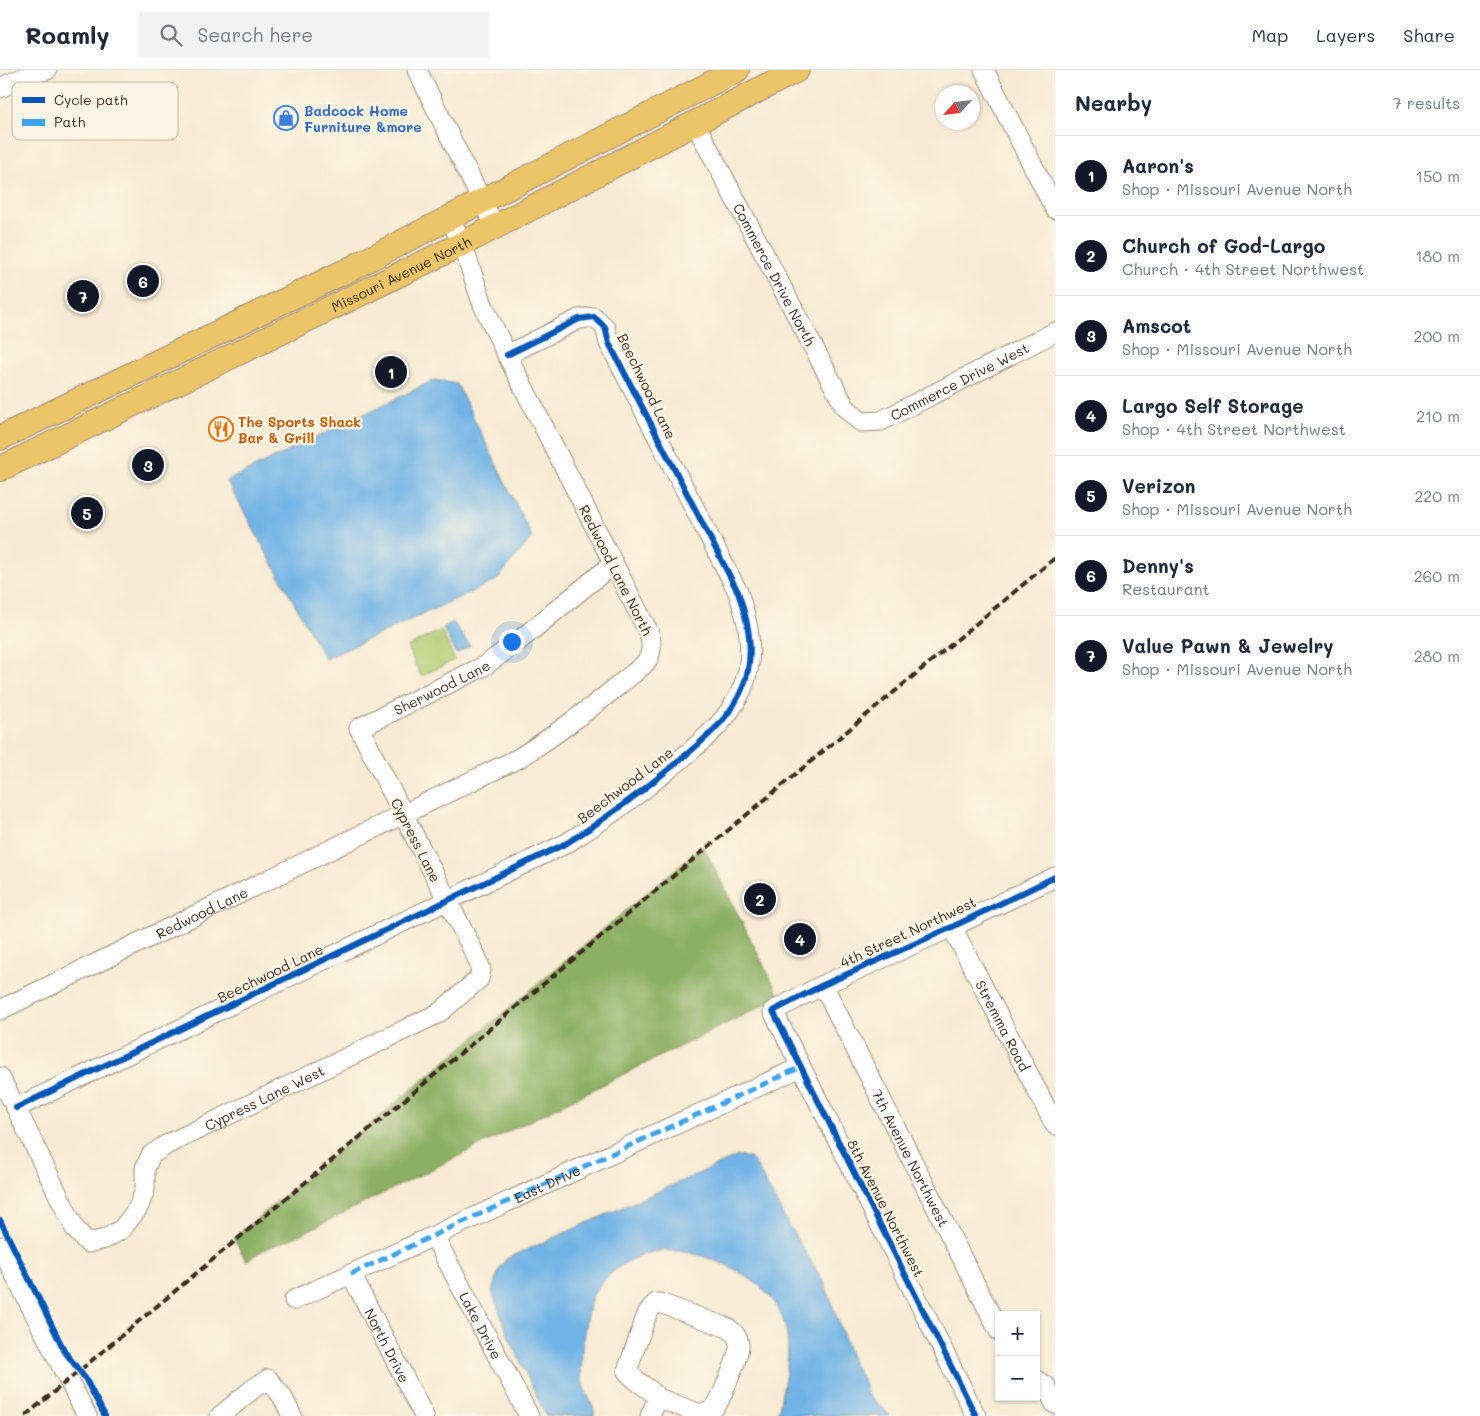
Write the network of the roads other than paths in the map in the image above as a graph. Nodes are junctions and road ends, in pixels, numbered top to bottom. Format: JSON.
{"nodes":[{"id":1,"x":417,"y":70,"type":"edge"},
{"id":2,"x":797,"y":70,"type":"edge"},
{"id":3,"x":984,"y":70,"type":"edge"},
{"id":4,"x":37,"y":71,"type":"edge"},
{"id":5,"x":729,"y":74,"type":"edge"},
{"id":6,"x":12,"y":82,"type":"edge"},
{"id":7,"x":13,"y":82,"type":"edge"},
{"id":8,"x":0,"y":88,"type":"edge"},
{"id":9,"x":675,"y":102,"type":"junction"},
{"id":10,"x":695,"y":123,"type":"junction"},
{"id":11,"x":622,"y":160,"type":"junction"},
{"id":12,"x":482,"y":202,"type":"junction"},
{"id":13,"x":1055,"y":209,"type":"edge"},
{"id":14,"x":450,"y":218,"type":"junction"},
{"id":15,"x":495,"y":227,"type":"junction"},
{"id":16,"x":462,"y":244,"type":"junction"},
{"id":17,"x":1055,"y":332,"type":"edge"},
{"id":18,"x":507,"y":355,"type":"junction"},
{"id":19,"x":102,"y":388,"type":"junction"},
{"id":20,"x":57,"y":410,"type":"junction"},
{"id":21,"x":861,"y":422,"type":"joint"},
{"id":22,"x":88,"y":426,"type":"junction"},
{"id":23,"x":0,"y":438,"type":"edge"},
{"id":24,"x":0,"y":454,"type":"edge"},
{"id":25,"x":0,"y":469,"type":"edge"},
{"id":26,"x":613,"y":564,"type":"junction"},
{"id":27,"x":358,"y":728,"type":"joint"},
{"id":28,"x":403,"y":814,"type":"junction"},
{"id":29,"x":1055,"y":877,"type":"edge"},
{"id":30,"x":447,"y":901,"type":"junction"},
{"id":31,"x":952,"y":927,"type":"junction"},
{"id":32,"x":479,"y":979,"type":"joint"},
{"id":33,"x":823,"y":984,"type":"junction"},
{"id":34,"x":0,"y":1010,"type":"edge"},
{"id":35,"x":773,"y":1011,"type":"joint"},
{"id":36,"x":801,"y":1067,"type":"junction"},
{"id":37,"x":0,"y":1077,"type":"edge"},
{"id":38,"x":16,"y":1108,"type":"junction"},
{"id":39,"x":1055,"y":1125,"type":"edge"},
{"id":40,"x":434,"y":1236,"type":"junction"},
{"id":41,"x":0,"y":1246,"type":"edge"},
{"id":42,"x":351,"y":1274,"type":"junction"},
{"id":43,"x":294,"y":1300,"type":"dead end"},
{"id":44,"x":995,"y":1323,"type":"edge"},
{"id":45,"x":1040,"y":1382,"type":"edge"},
{"id":46,"x":658,"y":1398,"type":"junction"},
{"id":47,"x":1055,"y":1404,"type":"edge"},
{"id":48,"x":87,"y":1416,"type":"edge"},
{"id":49,"x":220,"y":1416,"type":"edge"},
{"id":50,"x":292,"y":1416,"type":"edge"},
{"id":51,"x":424,"y":1416,"type":"edge"},
{"id":52,"x":529,"y":1416,"type":"edge"},
{"id":53,"x":650,"y":1416,"type":"edge"},
{"id":54,"x":976,"y":1416,"type":"edge"}],
"edges":[{"from":1,"to":12,"type":"street"},
{"from":2,"to":10,"type":"main road","name":"Missouri Avenue North"},
{"from":3,"to":13,"type":"street"},
{"from":4,"to":7,"type":"street"},
{"from":5,"to":9,"type":"main road","name":"Missouri Avenue North"},
{"from":5,"to":10,"type":"main road"},
{"from":6,"to":8,"type":"street"},
{"from":9,"to":11,"type":"main road"},
{"from":9,"to":12,"type":"main road","name":"Missouri Avenue North"},
{"from":10,"to":11,"type":"main road","name":"Missouri Avenue North"},
{"from":10,"to":21,"type":"street","name":"Commerce Drive North"},
{"from":11,"to":15,"type":"main road","name":"Missouri Avenue North"},
{"from":12,"to":14,"type":"main road","name":"Missouri Avenue North"},
{"from":12,"to":15,"type":"street"},
{"from":14,"to":16,"type":"street","name":"Redwood Lane North"},
{"from":14,"to":19,"type":"main road","name":"Missouri Avenue North"},
{"from":15,"to":16,"type":"main road","name":"Missouri Avenue North"},
{"from":16,"to":18,"type":"street","name":"Redwood Lane North"},
{"from":16,"to":22,"type":"main road","name":"Missouri Avenue North"},
{"from":17,"to":21,"type":"street","name":"Commerce Drive West"},
{"from":18,"to":26,"type":"street","name":"Redwood Lane North"},
{"from":18,"to":30,"type":"street","name":"Beechwood Lane"},
{"from":19,"to":20,"type":"main road","name":"Missouri Avenue North"},
{"from":19,"to":22,"type":"main road"},
{"from":20,"to":23,"type":"main road","name":"Missouri Avenue North"},
{"from":20,"to":24,"type":"main road"},
{"from":22,"to":25,"type":"main road","name":"Missouri Avenue North"},
{"from":26,"to":27,"type":"street","name":"Sherwood Lane"},
{"from":26,"to":28,"type":"street","name":"Redwood Lane North"},
{"from":27,"to":28,"type":"street","name":"Cypress Lane"},
{"from":28,"to":30,"type":"street","name":"Cypress Lane"},
{"from":28,"to":34,"type":"street","name":"Redwood Lane"},
{"from":29,"to":31,"type":"street","name":"4th Street Northwest"},
{"from":30,"to":32,"type":"street","name":"Cypress Lane"},
{"from":30,"to":38,"type":"street","name":"Beechwood Lane"},
{"from":31,"to":33,"type":"street","name":"4th Street Northwest"},
{"from":31,"to":39,"type":"street","name":"Stremma Road"},
{"from":32,"to":38,"type":"street","name":"Cypress Lane West"},
{"from":33,"to":35,"type":"street","name":"4th Street Northwest"},
{"from":33,"to":44,"type":"street","name":"7th Avenue Northwest"},
{"from":35,"to":36,"type":"street","name":"8th Avenue Northwest"},
{"from":36,"to":40,"type":"street","name":"East Drive"},
{"from":36,"to":54,"type":"street","name":"8th Avenue Northwest"},
{"from":37,"to":38,"type":"street"},
{"from":40,"to":42,"type":"street","name":"East Drive"},
{"from":40,"to":52,"type":"street","name":"Lake Drive"},
{"from":41,"to":48,"type":"street"},
{"from":42,"to":43,"type":"street","name":"East Drive"},
{"from":42,"to":51,"type":"street","name":"North Drive"},
{"from":45,"to":47,"type":"street"},
{"from":46,"to":46,"type":"street"},
{"from":46,"to":53,"type":"street"},
{"from":49,"to":50,"type":"street"}]}
